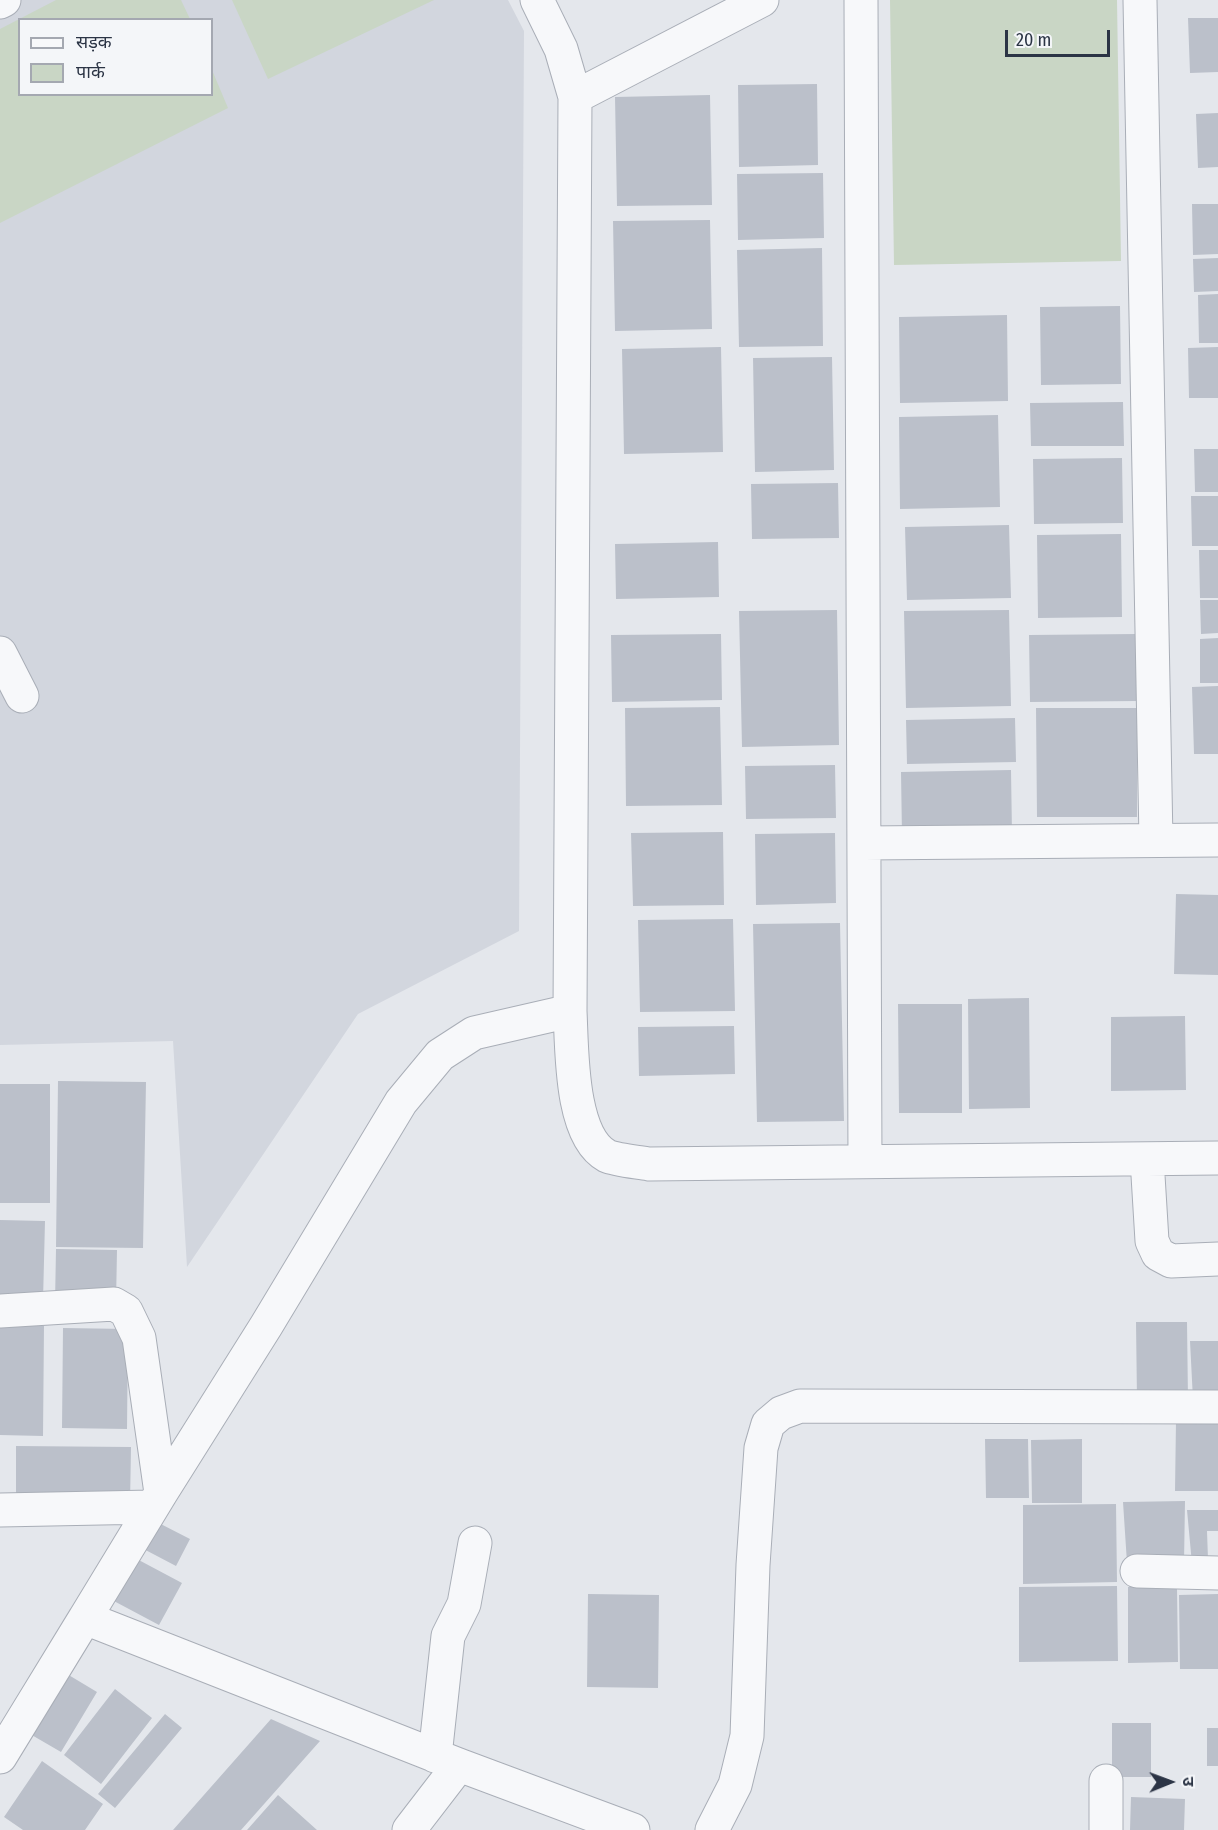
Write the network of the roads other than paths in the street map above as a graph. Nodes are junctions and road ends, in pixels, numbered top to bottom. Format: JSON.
{"nodes":[{"id":1,"x":537,"y":0,"type":"edge"},
{"id":2,"x":762,"y":0,"type":"edge"},
{"id":3,"x":861,"y":0,"type":"edge"},
{"id":4,"x":1140,"y":0,"type":"edge"},
{"id":5,"x":575,"y":97,"type":"junction"},
{"id":6,"x":0,"y":653,"type":"edge"},
{"id":7,"x":22,"y":696,"type":"dead end"},
{"id":8,"x":1156,"y":840,"type":"junction"},
{"id":9,"x":1218,"y":840,"type":"edge"},
{"id":10,"x":864,"y":843,"type":"junction"},
{"id":11,"x":570,"y":1011,"type":"junction"},
{"id":12,"x":1218,"y":1158,"type":"edge"},
{"id":13,"x":1147,"y":1159,"type":"junction"},
{"id":14,"x":865,"y":1161,"type":"junction"},
{"id":15,"x":1218,"y":1259,"type":"edge"},
{"id":16,"x":0,"y":1311,"type":"edge"},
{"id":17,"x":1218,"y":1407,"type":"edge"},
{"id":18,"x":157,"y":1500,"type":"junction"},
{"id":19,"x":0,"y":1510,"type":"edge"},
{"id":20,"x":475,"y":1543,"type":"dead end"},
{"id":21,"x":1137,"y":1571,"type":"dead end"},
{"id":22,"x":1218,"y":1573,"type":"edge"},
{"id":23,"x":86,"y":1618,"type":"junction"},
{"id":24,"x":0,"y":1757,"type":"edge"},
{"id":25,"x":447,"y":1760,"type":"junction"},
{"id":26,"x":1106,"y":1781,"type":"dead end"},
{"id":27,"x":409,"y":1830,"type":"edge"},
{"id":28,"x":633,"y":1830,"type":"edge"},
{"id":29,"x":712,"y":1830,"type":"edge"},
{"id":30,"x":1106,"y":1830,"type":"edge"}],
"edges":[{"from":1,"to":5,"type":"street"},
{"from":2,"to":5,"type":"street"},
{"from":3,"to":10,"type":"street"},
{"from":4,"to":8,"type":"street"},
{"from":5,"to":11,"type":"street"},
{"from":6,"to":7,"type":"street"},
{"from":8,"to":9,"type":"street"},
{"from":8,"to":10,"type":"street"},
{"from":10,"to":14,"type":"street"},
{"from":11,"to":14,"type":"street"},
{"from":11,"to":18,"type":"street"},
{"from":12,"to":13,"type":"street"},
{"from":13,"to":14,"type":"street"},
{"from":13,"to":15,"type":"street"},
{"from":16,"to":18,"type":"street"},
{"from":17,"to":29,"type":"street"},
{"from":18,"to":19,"type":"street"},
{"from":18,"to":23,"type":"street"},
{"from":20,"to":25,"type":"street"},
{"from":21,"to":22,"type":"street"},
{"from":23,"to":24,"type":"street"},
{"from":23,"to":25,"type":"street"},
{"from":25,"to":27,"type":"street"},
{"from":25,"to":28,"type":"street"},
{"from":26,"to":30,"type":"street"}]}
